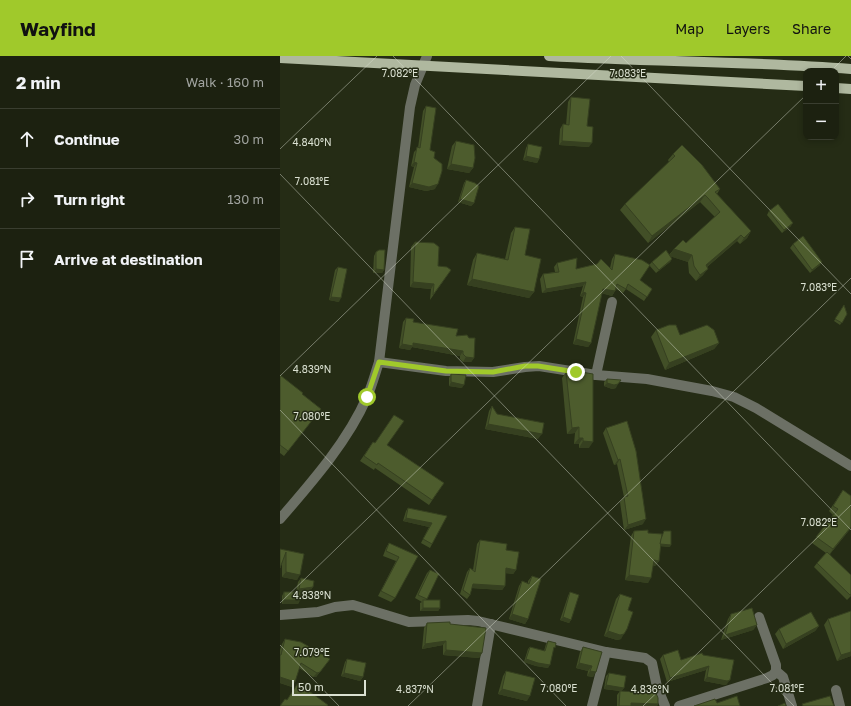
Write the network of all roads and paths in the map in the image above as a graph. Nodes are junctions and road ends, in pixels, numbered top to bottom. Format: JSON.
{"nodes":[{"id":1,"x":549,"y":56,"type":"edge"},
{"id":2,"x":280,"y":58,"type":"edge"},
{"id":3,"x":424,"y":61,"type":"edge"},
{"id":4,"x":851,"y":69,"type":"edge"},
{"id":5,"x":803,"y":86,"type":"edge"},
{"id":6,"x":839,"y":88,"type":"edge"},
{"id":7,"x":851,"y":89,"type":"edge"},
{"id":8,"x":612,"y":302,"type":"dead end"},
{"id":9,"x":379,"y":362,"type":"junction"},
{"id":10,"x":596,"y":375,"type":"junction"},
{"id":11,"x":851,"y":466,"type":"edge"},
{"id":12,"x":280,"y":519,"type":"edge"},
{"id":13,"x":280,"y":615,"type":"edge"},
{"id":14,"x":759,"y":617,"type":"dead end"},
{"id":15,"x":492,"y":624,"type":"junction"},
{"id":16,"x":606,"y":652,"type":"junction"},
{"id":17,"x":776,"y":671,"type":"junction"},
{"id":18,"x":836,"y":690,"type":"dead end"},
{"id":19,"x":476,"y":706,"type":"edge"},
{"id":20,"x":592,"y":706,"type":"edge"},
{"id":21,"x":665,"y":706,"type":"edge"},
{"id":22,"x":679,"y":706,"type":"edge"},
{"id":23,"x":792,"y":706,"type":"edge"},
{"id":24,"x":840,"y":706,"type":"edge"}],
"edges":[{"from":1,"to":4,"type":"main road"},
{"from":2,"to":3,"type":"main road"},
{"from":3,"to":5,"type":"main road"},
{"from":3,"to":9,"type":"street"},
{"from":6,"to":7,"type":"main road"},
{"from":8,"to":10,"type":"street"},
{"from":9,"to":10,"type":"street"},
{"from":9,"to":12,"type":"street"},
{"from":10,"to":11,"type":"street"},
{"from":13,"to":15,"type":"street"},
{"from":14,"to":17,"type":"street"},
{"from":15,"to":16,"type":"street"},
{"from":15,"to":19,"type":"street"},
{"from":16,"to":20,"type":"street"},
{"from":16,"to":21,"type":"street"},
{"from":17,"to":22,"type":"street"},
{"from":17,"to":23,"type":"street"},
{"from":18,"to":24,"type":"street"}]}
